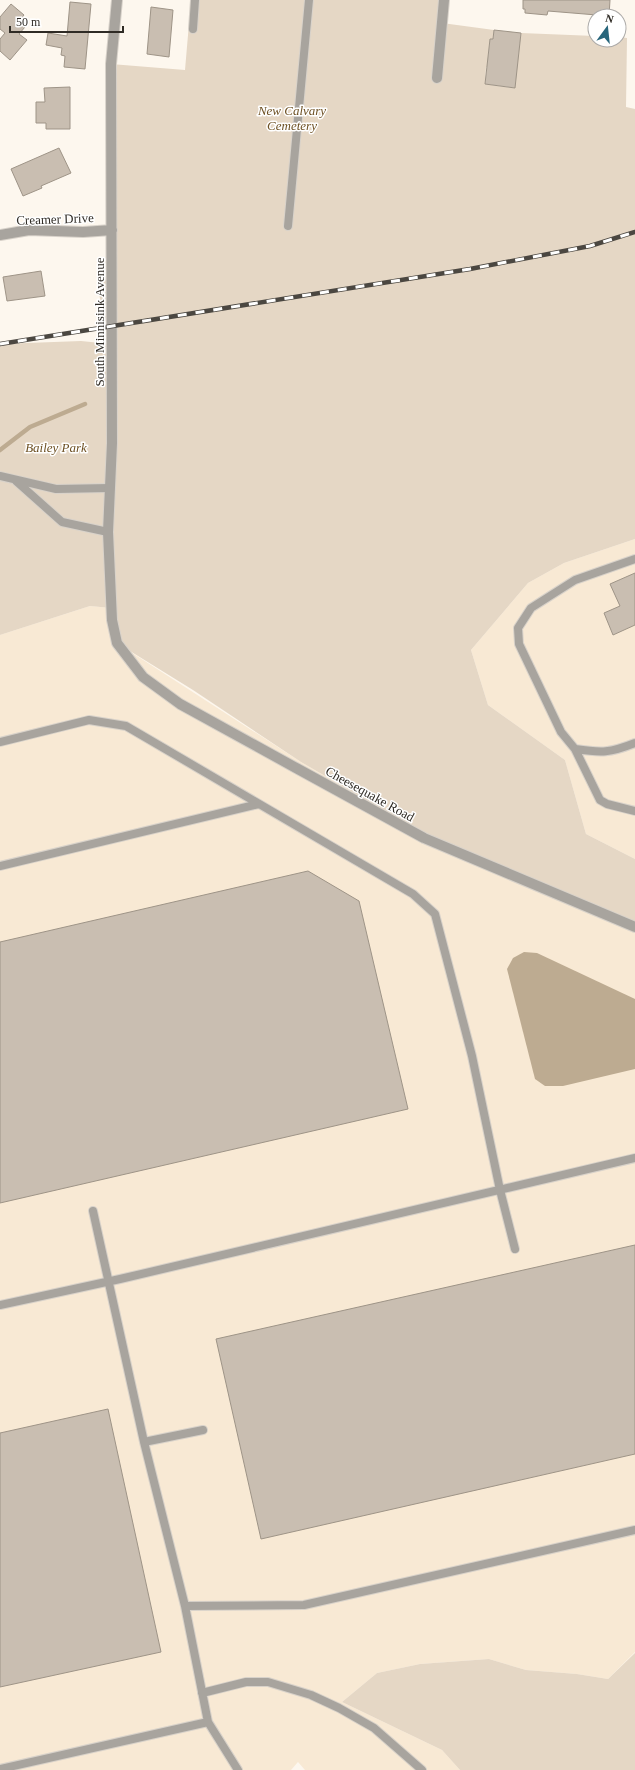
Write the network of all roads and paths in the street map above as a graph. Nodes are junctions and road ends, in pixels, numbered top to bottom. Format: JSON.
{"nodes":[{"id":1,"x":117,"y":0,"type":"edge"},
{"id":2,"x":195,"y":0,"type":"edge"},
{"id":3,"x":308,"y":0,"type":"edge"},
{"id":4,"x":444,"y":0,"type":"edge"},
{"id":5,"x":193,"y":29,"type":"dead end"},
{"id":6,"x":437,"y":78,"type":"dead end"},
{"id":7,"x":288,"y":226,"type":"dead end"},
{"id":8,"x":112,"y":230,"type":"junction"},
{"id":9,"x":0,"y":235,"type":"edge"},
{"id":10,"x":0,"y":476,"type":"edge"},
{"id":11,"x":14,"y":480,"type":"junction"},
{"id":12,"x":110,"y":488,"type":"junction"},
{"id":13,"x":108,"y":532,"type":"junction"},
{"id":14,"x":635,"y":558,"type":"edge"},
{"id":15,"x":117,"y":642,"type":"joint"},
{"id":16,"x":0,"y":742,"type":"edge"},
{"id":17,"x":635,"y":743,"type":"edge"},
{"id":18,"x":575,"y":749,"type":"junction"},
{"id":19,"x":259,"y":804,"type":"junction"},
{"id":20,"x":635,"y":811,"type":"edge"},
{"id":21,"x":0,"y":866,"type":"edge"},
{"id":22,"x":635,"y":927,"type":"edge"},
{"id":23,"x":635,"y":1158,"type":"edge"},
{"id":24,"x":500,"y":1190,"type":"junction"},
{"id":25,"x":93,"y":1211,"type":"dead end"},
{"id":26,"x":515,"y":1249,"type":"dead end"},
{"id":27,"x":108,"y":1282,"type":"junction"},
{"id":28,"x":0,"y":1305,"type":"edge"},
{"id":29,"x":204,"y":1430,"type":"dead end"},
{"id":30,"x":144,"y":1442,"type":"junction"},
{"id":31,"x":635,"y":1530,"type":"edge"},
{"id":32,"x":185,"y":1606,"type":"junction"},
{"id":33,"x":202,"y":1693,"type":"junction"},
{"id":34,"x":208,"y":1722,"type":"junction"},
{"id":35,"x":0,"y":1769,"type":"edge"},
{"id":36,"x":238,"y":1770,"type":"edge"},
{"id":37,"x":422,"y":1770,"type":"edge"}],
"edges":[{"from":1,"to":8,"type":"street","name":"South Minnisink Avenue"},
{"from":2,"to":5,"type":"lane"},
{"from":3,"to":7,"type":"lane"},
{"from":4,"to":6,"type":"street"},
{"from":8,"to":9,"type":"street","name":"Creamer Drive"},
{"from":8,"to":12,"type":"street","name":"South Minnisink Avenue"},
{"from":10,"to":11,"type":"lane"},
{"from":11,"to":12,"type":"lane"},
{"from":11,"to":13,"type":"lane"},
{"from":12,"to":13,"type":"street","name":"South Minnisink Avenue"},
{"from":13,"to":15,"type":"street","name":"South Minnisink Avenue"},
{"from":14,"to":18,"type":"lane"},
{"from":15,"to":22,"type":"street","name":"Cheesequake Road"},
{"from":16,"to":19,"type":"lane"},
{"from":17,"to":18,"type":"lane"},
{"from":18,"to":20,"type":"lane"},
{"from":19,"to":21,"type":"lane"},
{"from":19,"to":24,"type":"lane"},
{"from":23,"to":24,"type":"lane"},
{"from":24,"to":26,"type":"lane"},
{"from":24,"to":27,"type":"lane"},
{"from":25,"to":27,"type":"lane"},
{"from":27,"to":28,"type":"lane"},
{"from":27,"to":30,"type":"lane"},
{"from":29,"to":30,"type":"lane"},
{"from":30,"to":32,"type":"lane"},
{"from":31,"to":32,"type":"lane"},
{"from":32,"to":33,"type":"lane"},
{"from":33,"to":34,"type":"lane"},
{"from":33,"to":37,"type":"lane"},
{"from":34,"to":35,"type":"lane"},
{"from":34,"to":36,"type":"lane"}]}
